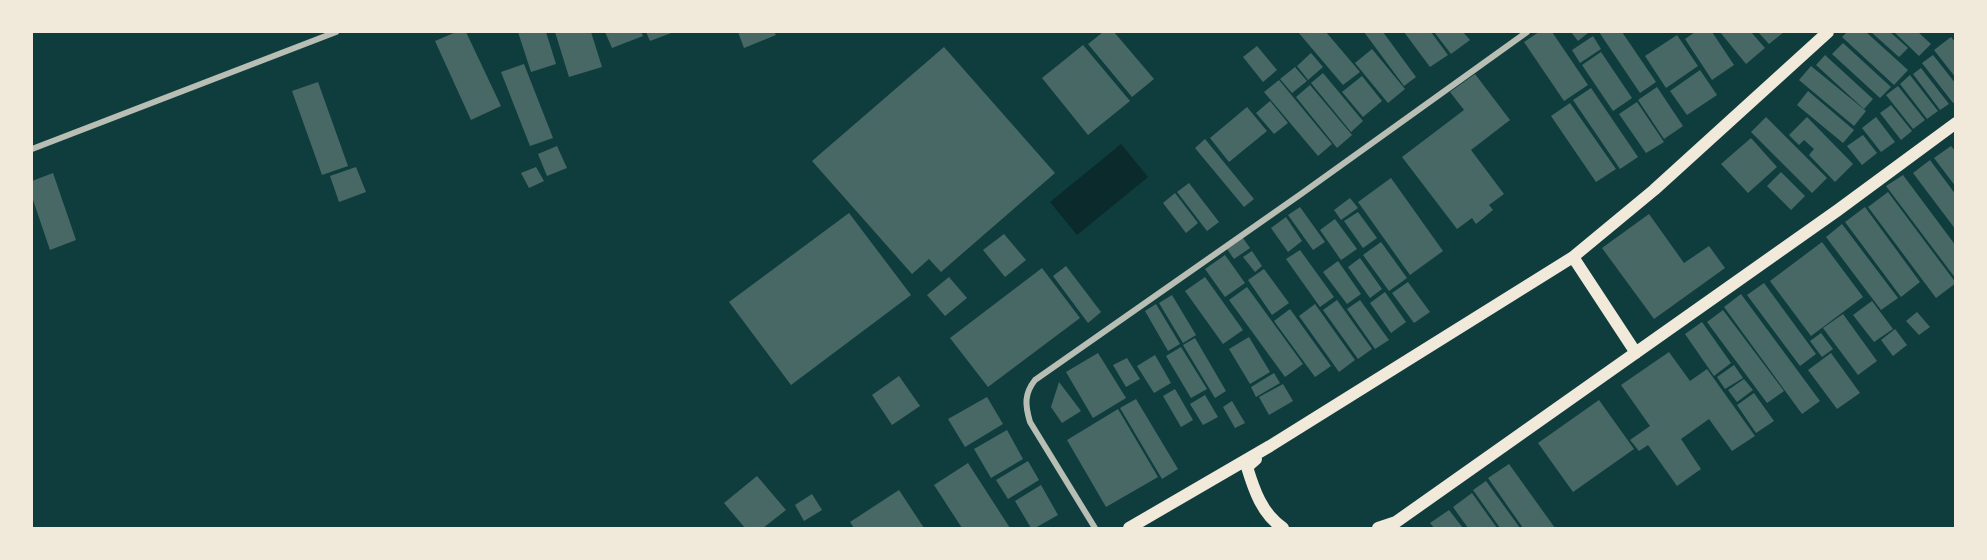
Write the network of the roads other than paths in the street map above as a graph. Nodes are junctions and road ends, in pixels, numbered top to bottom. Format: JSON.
{"nodes":[{"id":1,"x":336,"y":32,"type":"edge"},
{"id":2,"x":1527,"y":32,"type":"edge"},
{"id":3,"x":1828,"y":32,"type":"edge"},
{"id":4,"x":1956,"y":123,"type":"edge"},
{"id":5,"x":32,"y":149,"type":"edge"},
{"id":6,"x":1573,"y":256,"type":"junction"},
{"id":7,"x":1636,"y":353,"type":"junction"},
{"id":8,"x":1270,"y":446,"type":"junction"},
{"id":9,"x":1095,"y":528,"type":"edge"},
{"id":10,"x":1129,"y":528,"type":"edge"},
{"id":11,"x":1283,"y":528,"type":"edge"},
{"id":12,"x":1378,"y":528,"type":"edge"}],
"edges":[{"from":1,"to":5,"type":"street"},
{"from":2,"to":9,"type":"street"},
{"from":3,"to":6,"type":"main road"},
{"from":4,"to":7,"type":"main road"},
{"from":6,"to":7,"type":"main road"},
{"from":6,"to":8,"type":"main road"},
{"from":7,"to":12,"type":"main road"},
{"from":8,"to":10,"type":"main road"},
{"from":8,"to":11,"type":"main road"}]}
